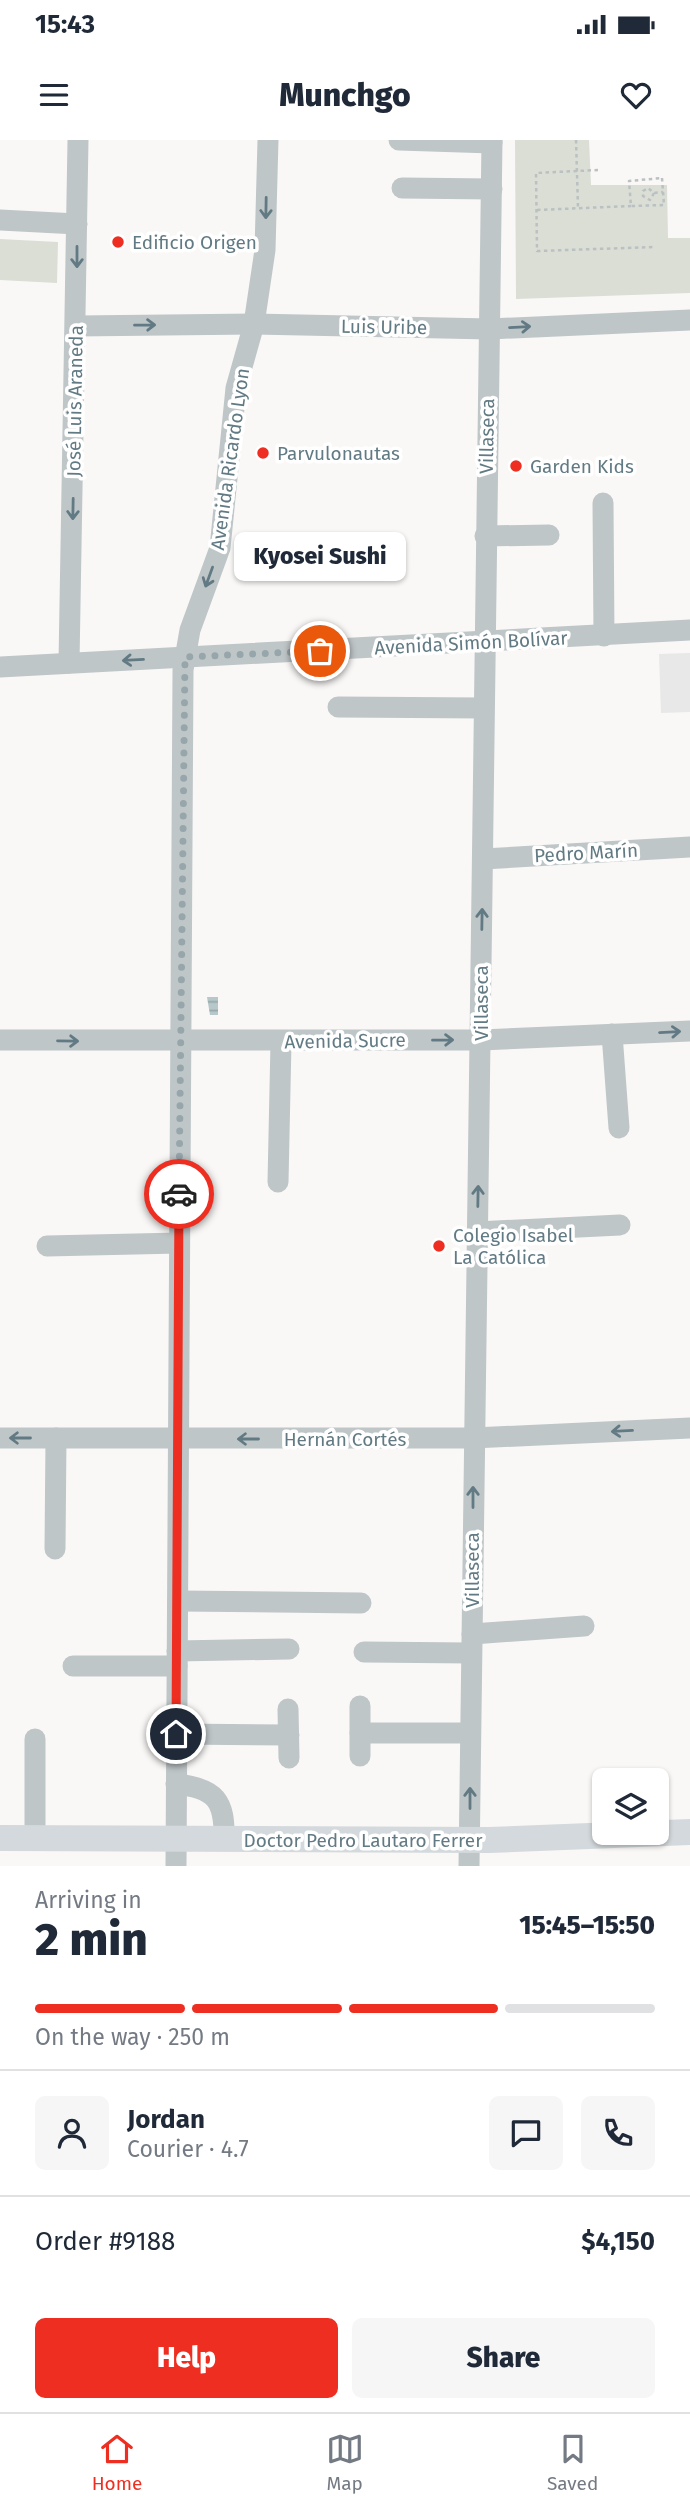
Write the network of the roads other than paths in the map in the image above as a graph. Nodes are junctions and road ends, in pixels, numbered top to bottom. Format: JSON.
{"nodes":[{"id":1,"x":78,"y":140,"type":"edge"},
{"id":2,"x":268,"y":140,"type":"edge"},
{"id":3,"x":399,"y":140,"type":"edge"},
{"id":4,"x":492,"y":141,"type":"edge"},
{"id":5,"x":402,"y":188,"type":"dead end"},
{"id":6,"x":492,"y":189,"type":"junction"},
{"id":7,"x":0,"y":220,"type":"edge"},
{"id":8,"x":77,"y":223,"type":"junction"},
{"id":9,"x":690,"y":320,"type":"edge"},
{"id":10,"x":254,"y":324,"type":"junction"},
{"id":11,"x":77,"y":326,"type":"junction"},
{"id":12,"x":490,"y":329,"type":"junction"},
{"id":13,"x":603,"y":503,"type":"dead end"},
{"id":14,"x":549,"y":535,"type":"dead end"},
{"id":15,"x":485,"y":536,"type":"junction"},
{"id":16,"x":688,"y":633,"type":"edge"},
{"id":17,"x":604,"y":636,"type":"junction"},
{"id":18,"x":484,"y":643,"type":"junction"},
{"id":19,"x":185,"y":657,"type":"junction"},
{"id":20,"x":69,"y":663,"type":"junction"},
{"id":21,"x":1,"y":669,"type":"edge"},
{"id":22,"x":338,"y":707,"type":"dead end"},
{"id":23,"x":483,"y":708,"type":"junction"},
{"id":24,"x":690,"y":848,"type":"edge"},
{"id":25,"x":483,"y":859,"type":"junction"},
{"id":26,"x":690,"y":1031,"type":"edge"},
{"id":27,"x":612,"y":1034,"type":"junction"},
{"id":28,"x":0,"y":1040,"type":"edge"},
{"id":29,"x":481,"y":1040,"type":"junction"},
{"id":30,"x":181,"y":1042,"type":"junction"},
{"id":31,"x":281,"y":1042,"type":"junction"},
{"id":32,"x":619,"y":1128,"type":"dead end"},
{"id":33,"x":278,"y":1182,"type":"dead end"},
{"id":34,"x":620,"y":1225,"type":"dead end"},
{"id":35,"x":477,"y":1232,"type":"junction"},
{"id":36,"x":179,"y":1243,"type":"junction"},
{"id":37,"x":47,"y":1246,"type":"dead end"},
{"id":38,"x":690,"y":1428,"type":"edge"},
{"id":39,"x":0,"y":1438,"type":"edge"},
{"id":40,"x":56,"y":1438,"type":"junction"},
{"id":41,"x":473,"y":1438,"type":"junction"},
{"id":42,"x":177,"y":1440,"type":"junction"},
{"id":43,"x":55,"y":1549,"type":"dead end"},
{"id":44,"x":178,"y":1601,"type":"junction"},
{"id":45,"x":361,"y":1603,"type":"dead end"},
{"id":46,"x":584,"y":1626,"type":"dead end"},
{"id":47,"x":471,"y":1643,"type":"junction"},
{"id":48,"x":289,"y":1650,"type":"dead end"},
{"id":49,"x":364,"y":1652,"type":"dead end"},
{"id":50,"x":177,"y":1658,"type":"junction"},
{"id":51,"x":73,"y":1667,"type":"dead end"},
{"id":52,"x":360,"y":1706,"type":"dead end"},
{"id":53,"x":288,"y":1709,"type":"dead end"},
{"id":54,"x":470,"y":1732,"type":"junction"},
{"id":55,"x":360,"y":1733,"type":"junction"},
{"id":56,"x":176,"y":1734,"type":"junction"},
{"id":57,"x":289,"y":1735,"type":"junction"},
{"id":58,"x":35,"y":1739,"type":"dead end"},
{"id":59,"x":360,"y":1755,"type":"dead end"},
{"id":60,"x":289,"y":1758,"type":"dead end"},
{"id":61,"x":176,"y":1784,"type":"junction"},
{"id":62,"x":690,"y":1832,"type":"edge"},
{"id":63,"x":0,"y":1838,"type":"edge"},
{"id":64,"x":35,"y":1838,"type":"junction"},
{"id":65,"x":176,"y":1839,"type":"junction"},
{"id":66,"x":224,"y":1839,"type":"junction"},
{"id":67,"x":469,"y":1853,"type":"edge"},
{"id":68,"x":176,"y":1866,"type":"edge"}],
"edges":[{"from":1,"to":8,"type":"street","name":"José Luis Araneda"},
{"from":2,"to":10,"type":"street","name":"Avenida Ricardo Lyon","one_way":true},
{"from":3,"to":4,"type":"street"},
{"from":4,"to":6,"type":"street","name":"Villaseca"},
{"from":5,"to":6,"type":"street"},
{"from":6,"to":12,"type":"street","name":"Villaseca"},
{"from":7,"to":8,"type":"street"},
{"from":8,"to":11,"type":"street","name":"José Luis Araneda","one_way":true},
{"from":12,"to":9,"type":"street","name":"Luis Uribe","one_way":true},
{"from":11,"to":10,"type":"street","name":"Luis Uribe","one_way":true},
{"from":10,"to":12,"type":"street","name":"Luis Uribe"},
{"from":10,"to":19,"type":"street","name":"Avenida Ricardo Lyon","one_way":true},
{"from":11,"to":20,"type":"street","name":"José Luis Araneda","one_way":true},
{"from":12,"to":15,"type":"street","name":"Villaseca"},
{"from":13,"to":17,"type":"street"},
{"from":14,"to":15,"type":"street"},
{"from":15,"to":18,"type":"street","name":"Villaseca"},
{"from":16,"to":17,"type":"street","name":"Avenida Simón Bolívar"},
{"from":17,"to":18,"type":"street","name":"Avenida Simón Bolívar"},
{"from":18,"to":19,"type":"street","name":"Avenida Simón Bolívar"},
{"from":18,"to":23,"type":"street","name":"Villaseca"},
{"from":19,"to":20,"type":"street","name":"Avenida Simón Bolívar","one_way":true},
{"from":19,"to":30,"type":"street","name":"Avenida Ricardo Lyon"},
{"from":20,"to":21,"type":"street","name":"Avenida Simón Bolívar"},
{"from":22,"to":23,"type":"street"},
{"from":23,"to":25,"type":"street","name":"Villaseca"},
{"from":24,"to":25,"type":"street","name":"Pedro Marín"},
{"from":29,"to":25,"type":"street","name":"Villaseca","one_way":true},
{"from":27,"to":26,"type":"street","name":"Avenida Sucre","one_way":true},
{"from":27,"to":29,"type":"street","name":"Avenida Sucre"},
{"from":27,"to":32,"type":"street"},
{"from":28,"to":30,"type":"street","name":"Avenida Sucre","one_way":true},
{"from":31,"to":29,"type":"street","name":"Avenida Sucre","one_way":true},
{"from":35,"to":29,"type":"street","name":"Villaseca","one_way":true},
{"from":30,"to":31,"type":"street","name":"Avenida Sucre"},
{"from":30,"to":36,"type":"street","name":"Avenida Ricardo Lyon"},
{"from":31,"to":33,"type":"street"},
{"from":34,"to":35,"type":"street"},
{"from":35,"to":41,"type":"street","name":"Villaseca"},
{"from":36,"to":37,"type":"street"},
{"from":36,"to":42,"type":"street","name":"Avenida Ricardo Lyon"},
{"from":38,"to":41,"type":"street","name":"Hernán Cortés","one_way":true},
{"from":40,"to":39,"type":"street","name":"Hernán Cortés","one_way":true},
{"from":40,"to":42,"type":"street","name":"Hernán Cortés"},
{"from":40,"to":43,"type":"street"},
{"from":41,"to":42,"type":"street","name":"Hernán Cortés","one_way":true},
{"from":47,"to":41,"type":"street","name":"Villaseca","one_way":true},
{"from":42,"to":44,"type":"street","name":"Avenida Ricardo Lyon"},
{"from":44,"to":45,"type":"street"},
{"from":44,"to":50,"type":"street","name":"Avenida Ricardo Lyon"},
{"from":46,"to":47,"type":"street"},
{"from":47,"to":49,"type":"street"},
{"from":47,"to":54,"type":"street","name":"Villaseca"},
{"from":48,"to":50,"type":"street"},
{"from":50,"to":51,"type":"street"},
{"from":50,"to":56,"type":"street","name":"Avenida Ricardo Lyon"},
{"from":52,"to":55,"type":"street"},
{"from":53,"to":57,"type":"street"},
{"from":54,"to":55,"type":"street"},
{"from":67,"to":54,"type":"street","name":"Villaseca","one_way":true},
{"from":55,"to":59,"type":"street"},
{"from":56,"to":57,"type":"street"},
{"from":56,"to":61,"type":"street","name":"Avenida Ricardo Lyon"},
{"from":57,"to":60,"type":"street"},
{"from":58,"to":64,"type":"street"},
{"from":61,"to":65,"type":"street","name":"Avenida Ricardo Lyon"},
{"from":61,"to":66,"type":"street"},
{"from":62,"to":67,"type":"main road","name":"Doctor Pedro Lautaro Ferrer"},
{"from":63,"to":64,"type":"main road","name":"Doctor Pedro Lautaro Ferrer"},
{"from":64,"to":65,"type":"main road","name":"Doctor Pedro Lautaro Ferrer"},
{"from":65,"to":66,"type":"main road","name":"Doctor Pedro Lautaro Ferrer"},
{"from":65,"to":68,"type":"street","name":"Avenida Ricardo Lyon"},
{"from":66,"to":67,"type":"main road","name":"Doctor Pedro Lautaro Ferrer"}]}
